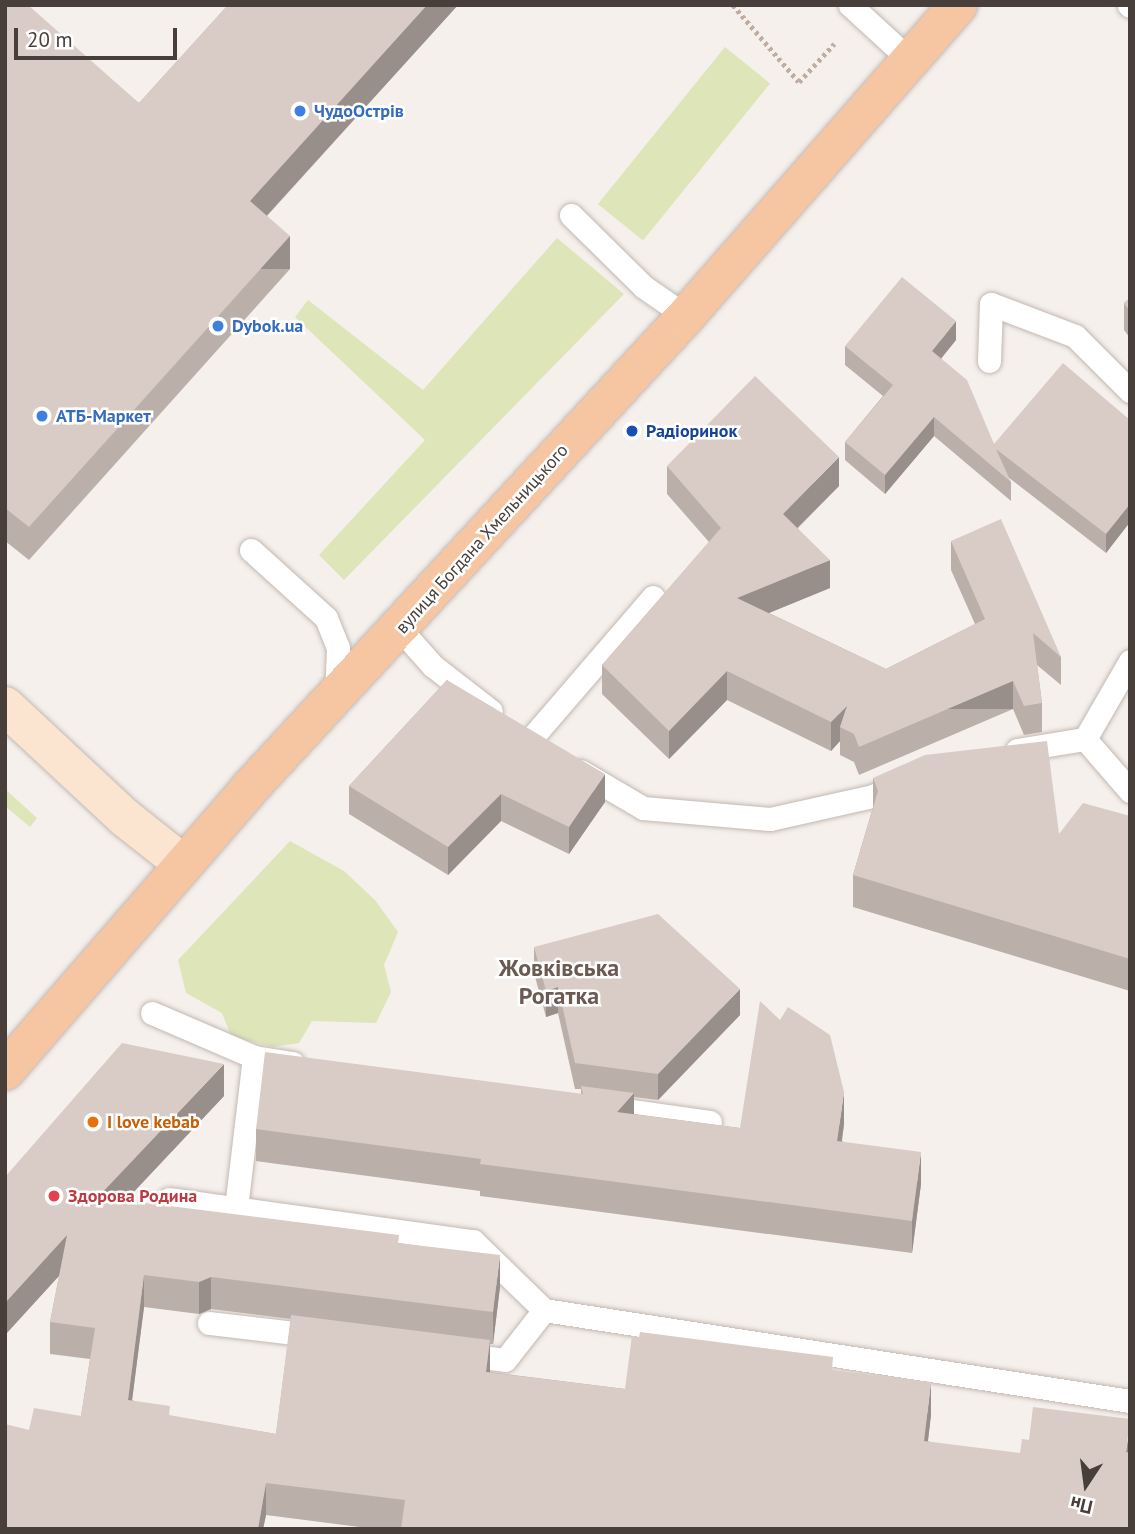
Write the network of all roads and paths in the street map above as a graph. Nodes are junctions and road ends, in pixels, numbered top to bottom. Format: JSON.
{"nodes":[{"id":1,"x":733,"y":5,"type":"edge"},
{"id":2,"x":850,"y":5,"type":"edge"},
{"id":3,"x":958,"y":5,"type":"edge"},
{"id":4,"x":910,"y":60,"type":"junction"},
{"id":5,"x":799,"y":82,"type":"dead end"},
{"id":6,"x":571,"y":215,"type":"dead end"},
{"id":7,"x":686,"y":316,"type":"junction"},
{"id":8,"x":989,"y":361,"type":"dead end"},
{"id":9,"x":1130,"y":391,"type":"edge"},
{"id":10,"x":251,"y":550,"type":"dead end"},
{"id":11,"x":653,"y":597,"type":"dead end"},
{"id":12,"x":400,"y":629,"type":"junction"},
{"id":13,"x":1130,"y":661,"type":"edge"},
{"id":14,"x":336,"y":696,"type":"junction"},
{"id":15,"x":5,"y":706,"type":"edge"},
{"id":16,"x":1085,"y":740,"type":"junction"},
{"id":17,"x":529,"y":741,"type":"junction"},
{"id":18,"x":996,"y":754,"type":"edge"},
{"id":19,"x":921,"y":773,"type":"edge"},
{"id":20,"x":1130,"y":791,"type":"edge"},
{"id":21,"x":182,"y":863,"type":"junction"},
{"id":22,"x":152,"y":1013,"type":"dead end"},
{"id":23,"x":254,"y":1058,"type":"junction"},
{"id":24,"x":309,"y":1065,"type":"edge"},
{"id":25,"x":5,"y":1071,"type":"edge"},
{"id":26,"x":586,"y":1104,"type":"edge"},
{"id":27,"x":710,"y":1122,"type":"edge"},
{"id":28,"x":170,"y":1199,"type":"dead end"},
{"id":29,"x":236,"y":1208,"type":"junction"},
{"id":30,"x":544,"y":1310,"type":"junction"},
{"id":31,"x":208,"y":1323,"type":"dead end"},
{"id":32,"x":343,"y":1339,"type":"edge"},
{"id":33,"x":438,"y":1351,"type":"edge"},
{"id":34,"x":1130,"y":1401,"type":"edge"}],
"edges":[{"from":1,"to":5,"type":"path"},
{"from":2,"to":4,"type":"lane"},
{"from":3,"to":4,"type":"main road","name":"вулиця Богдана Хмельницького"},
{"from":4,"to":7,"type":"main road","name":"вулиця Богдана Хмельницького"},
{"from":6,"to":7,"type":"lane"},
{"from":7,"to":12,"type":"main road","name":"вулиця Богдана Хмельницького"},
{"from":8,"to":9,"type":"lane"},
{"from":10,"to":14,"type":"lane"},
{"from":11,"to":17,"type":"lane"},
{"from":12,"to":14,"type":"main road","name":"вулиця Богдана Хмельницького"},
{"from":12,"to":17,"type":"lane"},
{"from":13,"to":16,"type":"lane"},
{"from":14,"to":21,"type":"main road","name":"вулиця Богдана Хмельницького"},
{"from":15,"to":21,"type":"main road"},
{"from":16,"to":18,"type":"lane"},
{"from":16,"to":20,"type":"lane"},
{"from":17,"to":19,"type":"lane"},
{"from":21,"to":25,"type":"main road","name":"вулиця Богдана Хмельницького"},
{"from":22,"to":23,"type":"lane"},
{"from":23,"to":24,"type":"lane"},
{"from":23,"to":29,"type":"lane"},
{"from":26,"to":27,"type":"lane"},
{"from":28,"to":29,"type":"lane"},
{"from":29,"to":30,"type":"lane"},
{"from":30,"to":33,"type":"lane"},
{"from":30,"to":34,"type":"lane"},
{"from":31,"to":32,"type":"lane"}]}
